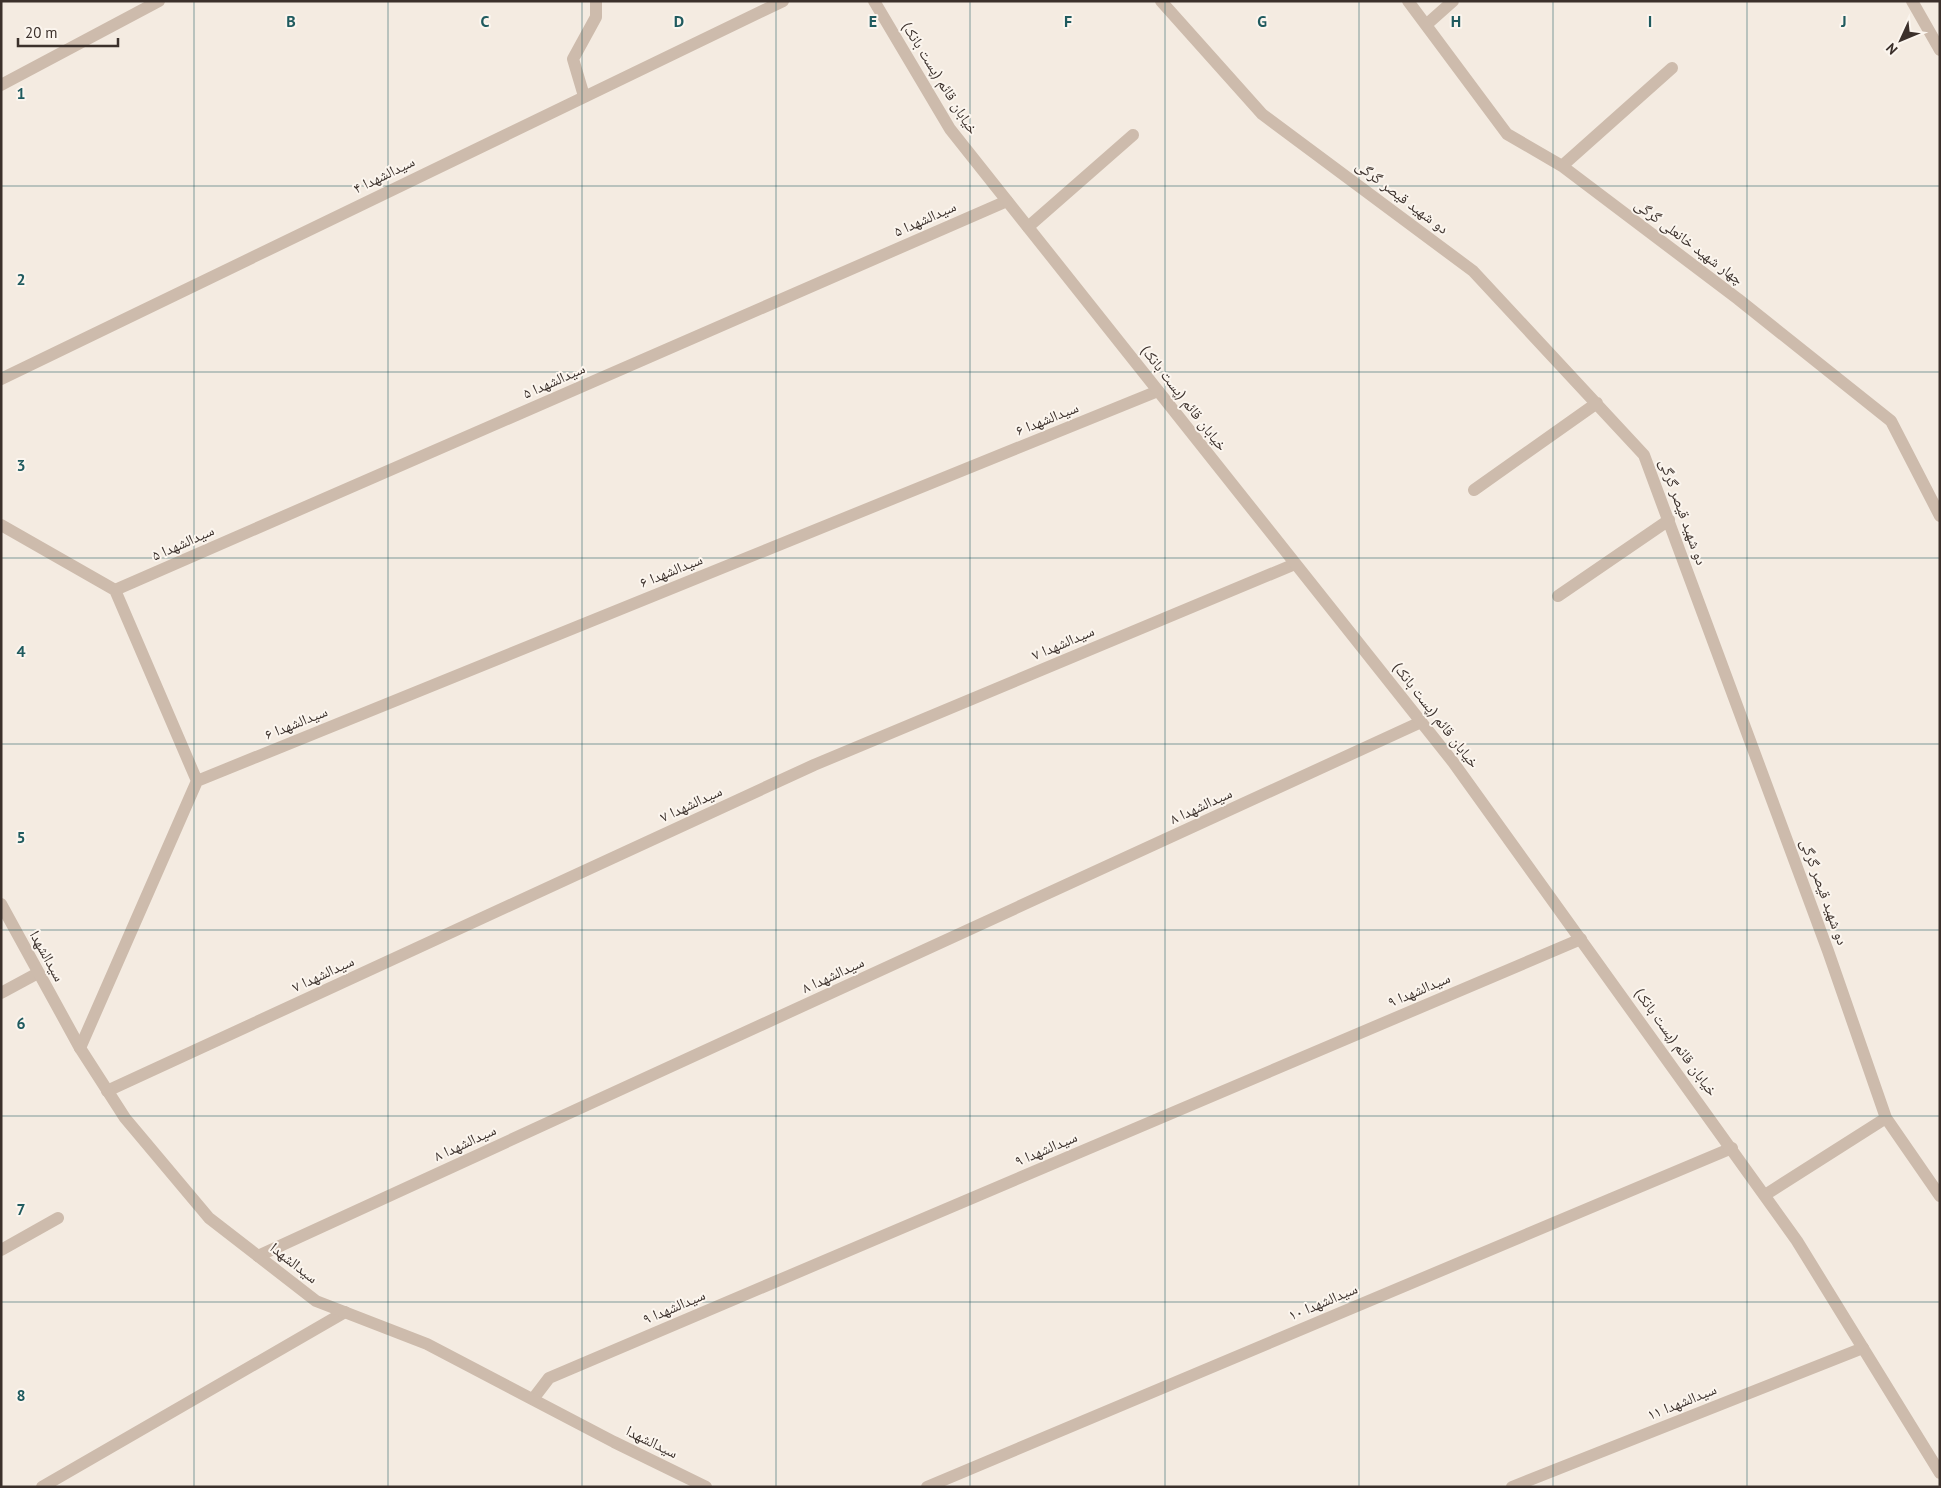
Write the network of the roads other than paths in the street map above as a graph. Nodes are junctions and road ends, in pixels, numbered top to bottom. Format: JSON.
{"nodes":[{"id":1,"x":159,"y":1,"type":"edge"},
{"id":2,"x":596,"y":1,"type":"edge"},
{"id":3,"x":782,"y":1,"type":"edge"},
{"id":4,"x":874,"y":1,"type":"edge"},
{"id":5,"x":1161,"y":1,"type":"edge"},
{"id":6,"x":1408,"y":1,"type":"edge"},
{"id":7,"x":1453,"y":1,"type":"edge"},
{"id":8,"x":1912,"y":1,"type":"edge"},
{"id":9,"x":1426,"y":25,"type":"junction"},
{"id":10,"x":1940,"y":50,"type":"edge"},
{"id":11,"x":1672,"y":68,"type":"dead end"},
{"id":12,"x":1,"y":85,"type":"edge"},
{"id":13,"x":584,"y":96,"type":"junction"},
{"id":14,"x":1133,"y":134,"type":"dead end"},
{"id":15,"x":1562,"y":166,"type":"junction"},
{"id":16,"x":1006,"y":201,"type":"junction"},
{"id":17,"x":1028,"y":227,"type":"junction"},
{"id":18,"x":1,"y":379,"type":"edge"},
{"id":19,"x":1158,"y":392,"type":"junction"},
{"id":20,"x":1596,"y":403,"type":"junction"},
{"id":21,"x":1474,"y":490,"type":"dead end"},
{"id":22,"x":1940,"y":516,"type":"edge"},
{"id":23,"x":1669,"y":520,"type":"junction"},
{"id":24,"x":1,"y":525,"type":"edge"},
{"id":25,"x":1295,"y":564,"type":"junction"},
{"id":26,"x":115,"y":590,"type":"junction"},
{"id":27,"x":1558,"y":596,"type":"dead end"},
{"id":28,"x":1421,"y":722,"type":"junction"},
{"id":29,"x":197,"y":781,"type":"junction"},
{"id":30,"x":1,"y":904,"type":"edge"},
{"id":31,"x":1580,"y":939,"type":"junction"},
{"id":32,"x":38,"y":973,"type":"junction"},
{"id":33,"x":1,"y":993,"type":"edge"},
{"id":34,"x":80,"y":1048,"type":"junction"},
{"id":35,"x":108,"y":1091,"type":"junction"},
{"id":36,"x":1886,"y":1118,"type":"junction"},
{"id":37,"x":1732,"y":1148,"type":"junction"},
{"id":38,"x":1765,"y":1195,"type":"junction"},
{"id":39,"x":1940,"y":1196,"type":"edge"},
{"id":40,"x":58,"y":1218,"type":"dead end"},
{"id":41,"x":1,"y":1250,"type":"edge"},
{"id":42,"x":258,"y":1256,"type":"junction"},
{"id":43,"x":345,"y":1312,"type":"junction"},
{"id":44,"x":1863,"y":1348,"type":"junction"},
{"id":45,"x":533,"y":1399,"type":"junction"},
{"id":46,"x":1940,"y":1474,"type":"edge"},
{"id":47,"x":42,"y":1487,"type":"edge"},
{"id":48,"x":706,"y":1487,"type":"edge"},
{"id":49,"x":927,"y":1487,"type":"edge"},
{"id":50,"x":1512,"y":1487,"type":"edge"}],
"edges":[{"from":1,"to":12,"type":"street"},
{"from":2,"to":13,"type":"street"},
{"from":3,"to":13,"type":"street","name":"سیدالشهدا ۴"},
{"from":4,"to":16,"type":"street","name":"خیابان قائم (پست بانک)"},
{"from":5,"to":20,"type":"street","name":"دو شهید قیصر گرگی"},
{"from":6,"to":9,"type":"street","name":"چهار شهید خانعلی گرگی"},
{"from":7,"to":9,"type":"street"},
{"from":8,"to":10,"type":"street"},
{"from":9,"to":15,"type":"street","name":"چهار شهید خانعلی گرگی"},
{"from":11,"to":15,"type":"street"},
{"from":13,"to":18,"type":"street","name":"سیدالشهدا ۴"},
{"from":14,"to":17,"type":"street"},
{"from":15,"to":22,"type":"street","name":"چهار شهید خانعلی گرگی"},
{"from":16,"to":17,"type":"street","name":"خیابان قائم (پست بانک)"},
{"from":16,"to":26,"type":"street","name":"سیدالشهدا ۵"},
{"from":17,"to":19,"type":"street","name":"خیابان قائم (پست بانک)"},
{"from":19,"to":25,"type":"street","name":"خیابان قائم (پست بانک)"},
{"from":19,"to":29,"type":"street","name":"سیدالشهدا ۶"},
{"from":20,"to":21,"type":"street"},
{"from":20,"to":23,"type":"street","name":"دو شهید قیصر گرگی"},
{"from":23,"to":27,"type":"street"},
{"from":23,"to":36,"type":"street","name":"دو شهید قیصر گرگی"},
{"from":24,"to":26,"type":"street"},
{"from":25,"to":28,"type":"street","name":"خیابان قائم (پست بانک)"},
{"from":25,"to":35,"type":"street","name":"سیدالشهدا ۷"},
{"from":26,"to":29,"type":"street"},
{"from":28,"to":31,"type":"street","name":"خیابان قائم (پست بانک)"},
{"from":28,"to":42,"type":"street","name":"سیدالشهدا ۸"},
{"from":29,"to":34,"type":"street"},
{"from":30,"to":32,"type":"street","name":"سیدالشهدا"},
{"from":31,"to":37,"type":"street","name":"خیابان قائم (پست بانک)"},
{"from":31,"to":45,"type":"street","name":"سیدالشهدا ۹"},
{"from":32,"to":33,"type":"street"},
{"from":32,"to":34,"type":"street","name":"سیدالشهدا"},
{"from":34,"to":35,"type":"street","name":"سیدالشهدا"},
{"from":35,"to":42,"type":"street","name":"سیدالشهدا"},
{"from":36,"to":38,"type":"street"},
{"from":36,"to":39,"type":"street","name":"دو شهید قیصر گرگی"},
{"from":37,"to":38,"type":"street","name":"خیابان قائم (پست بانک)"},
{"from":37,"to":49,"type":"street","name":"سیدالشهدا ۱۰"},
{"from":38,"to":44,"type":"street","name":"خیابان قائم (پست بانک)"},
{"from":40,"to":41,"type":"street"},
{"from":42,"to":43,"type":"street","name":"سیدالشهدا"},
{"from":43,"to":45,"type":"street","name":"سیدالشهدا"},
{"from":43,"to":47,"type":"street"},
{"from":44,"to":46,"type":"street","name":"خیابان قائم (پست بانک)"},
{"from":44,"to":50,"type":"street","name":"سیدالشهدا ۱۱"},
{"from":45,"to":48,"type":"street","name":"سیدالشهدا"}]}
